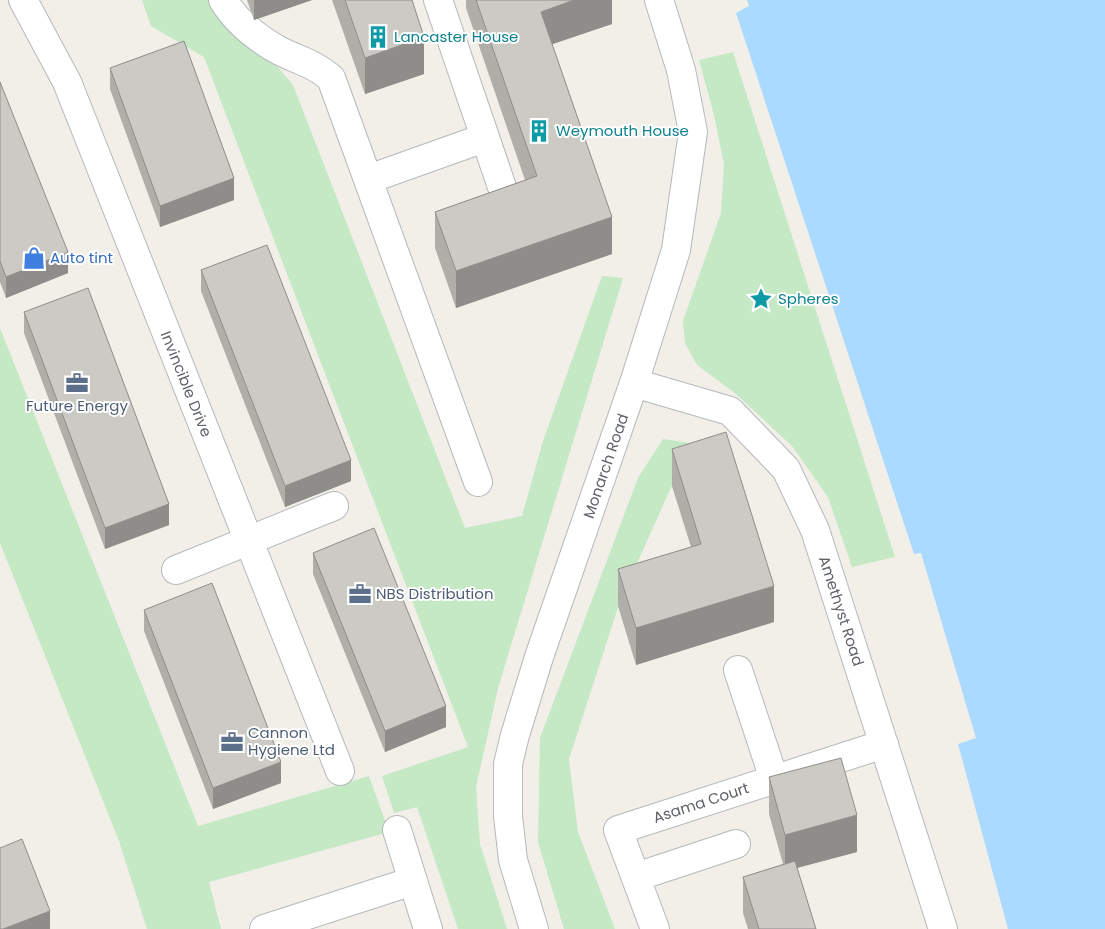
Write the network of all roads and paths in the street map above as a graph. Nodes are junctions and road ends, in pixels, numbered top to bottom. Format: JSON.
{"nodes":[{"id":1,"x":23,"y":0,"type":"edge"},
{"id":2,"x":223,"y":0,"type":"edge"},
{"id":3,"x":438,"y":0,"type":"edge"},
{"id":4,"x":659,"y":0,"type":"edge"},
{"id":5,"x":484,"y":138,"type":"junction"},
{"id":6,"x":369,"y":179,"type":"junction"},
{"id":7,"x":502,"y":187,"type":"edge"},
{"id":8,"x":634,"y":383,"type":"junction"},
{"id":9,"x":478,"y":482,"type":"dead end"},
{"id":10,"x":334,"y":506,"type":"dead end"},
{"id":11,"x":248,"y":541,"type":"junction"},
{"id":12,"x":176,"y":570,"type":"dead end"},
{"id":13,"x":738,"y":670,"type":"dead end"},
{"id":14,"x":884,"y":744,"type":"junction"},
{"id":15,"x":340,"y":772,"type":"dead end"},
{"id":16,"x":774,"y":779,"type":"junction"},
{"id":17,"x":397,"y":830,"type":"dead end"},
{"id":18,"x":736,"y":844,"type":"dead end"},
{"id":19,"x":636,"y":877,"type":"junction"},
{"id":20,"x":413,"y":881,"type":"junction"},
{"id":21,"x":264,"y":929,"type":"edge"},
{"id":22,"x":428,"y":929,"type":"edge"},
{"id":23,"x":534,"y":929,"type":"edge"},
{"id":24,"x":655,"y":929,"type":"edge"},
{"id":25,"x":943,"y":929,"type":"edge"}],
"edges":[{"from":1,"to":11,"type":"street","name":"Invincible Drive"},
{"from":2,"to":6,"type":"street"},
{"from":3,"to":5,"type":"street"},
{"from":4,"to":8,"type":"street","name":"Monarch Road"},
{"from":5,"to":6,"type":"street"},
{"from":5,"to":7,"type":"street"},
{"from":6,"to":9,"type":"street"},
{"from":8,"to":14,"type":"street","name":"Amethyst Road"},
{"from":8,"to":23,"type":"street","name":"Monarch Road"},
{"from":10,"to":11,"type":"street"},
{"from":11,"to":12,"type":"street"},
{"from":11,"to":15,"type":"street","name":"Invincible Drive"},
{"from":13,"to":16,"type":"street"},
{"from":14,"to":16,"type":"street","name":"Asama Court"},
{"from":14,"to":25,"type":"street","name":"Amethyst Road"},
{"from":16,"to":19,"type":"street","name":"Asama Court"},
{"from":17,"to":20,"type":"street"},
{"from":18,"to":19,"type":"street"},
{"from":19,"to":24,"type":"street","name":"Asama Court"},
{"from":20,"to":21,"type":"street"},
{"from":20,"to":22,"type":"street"}]}
